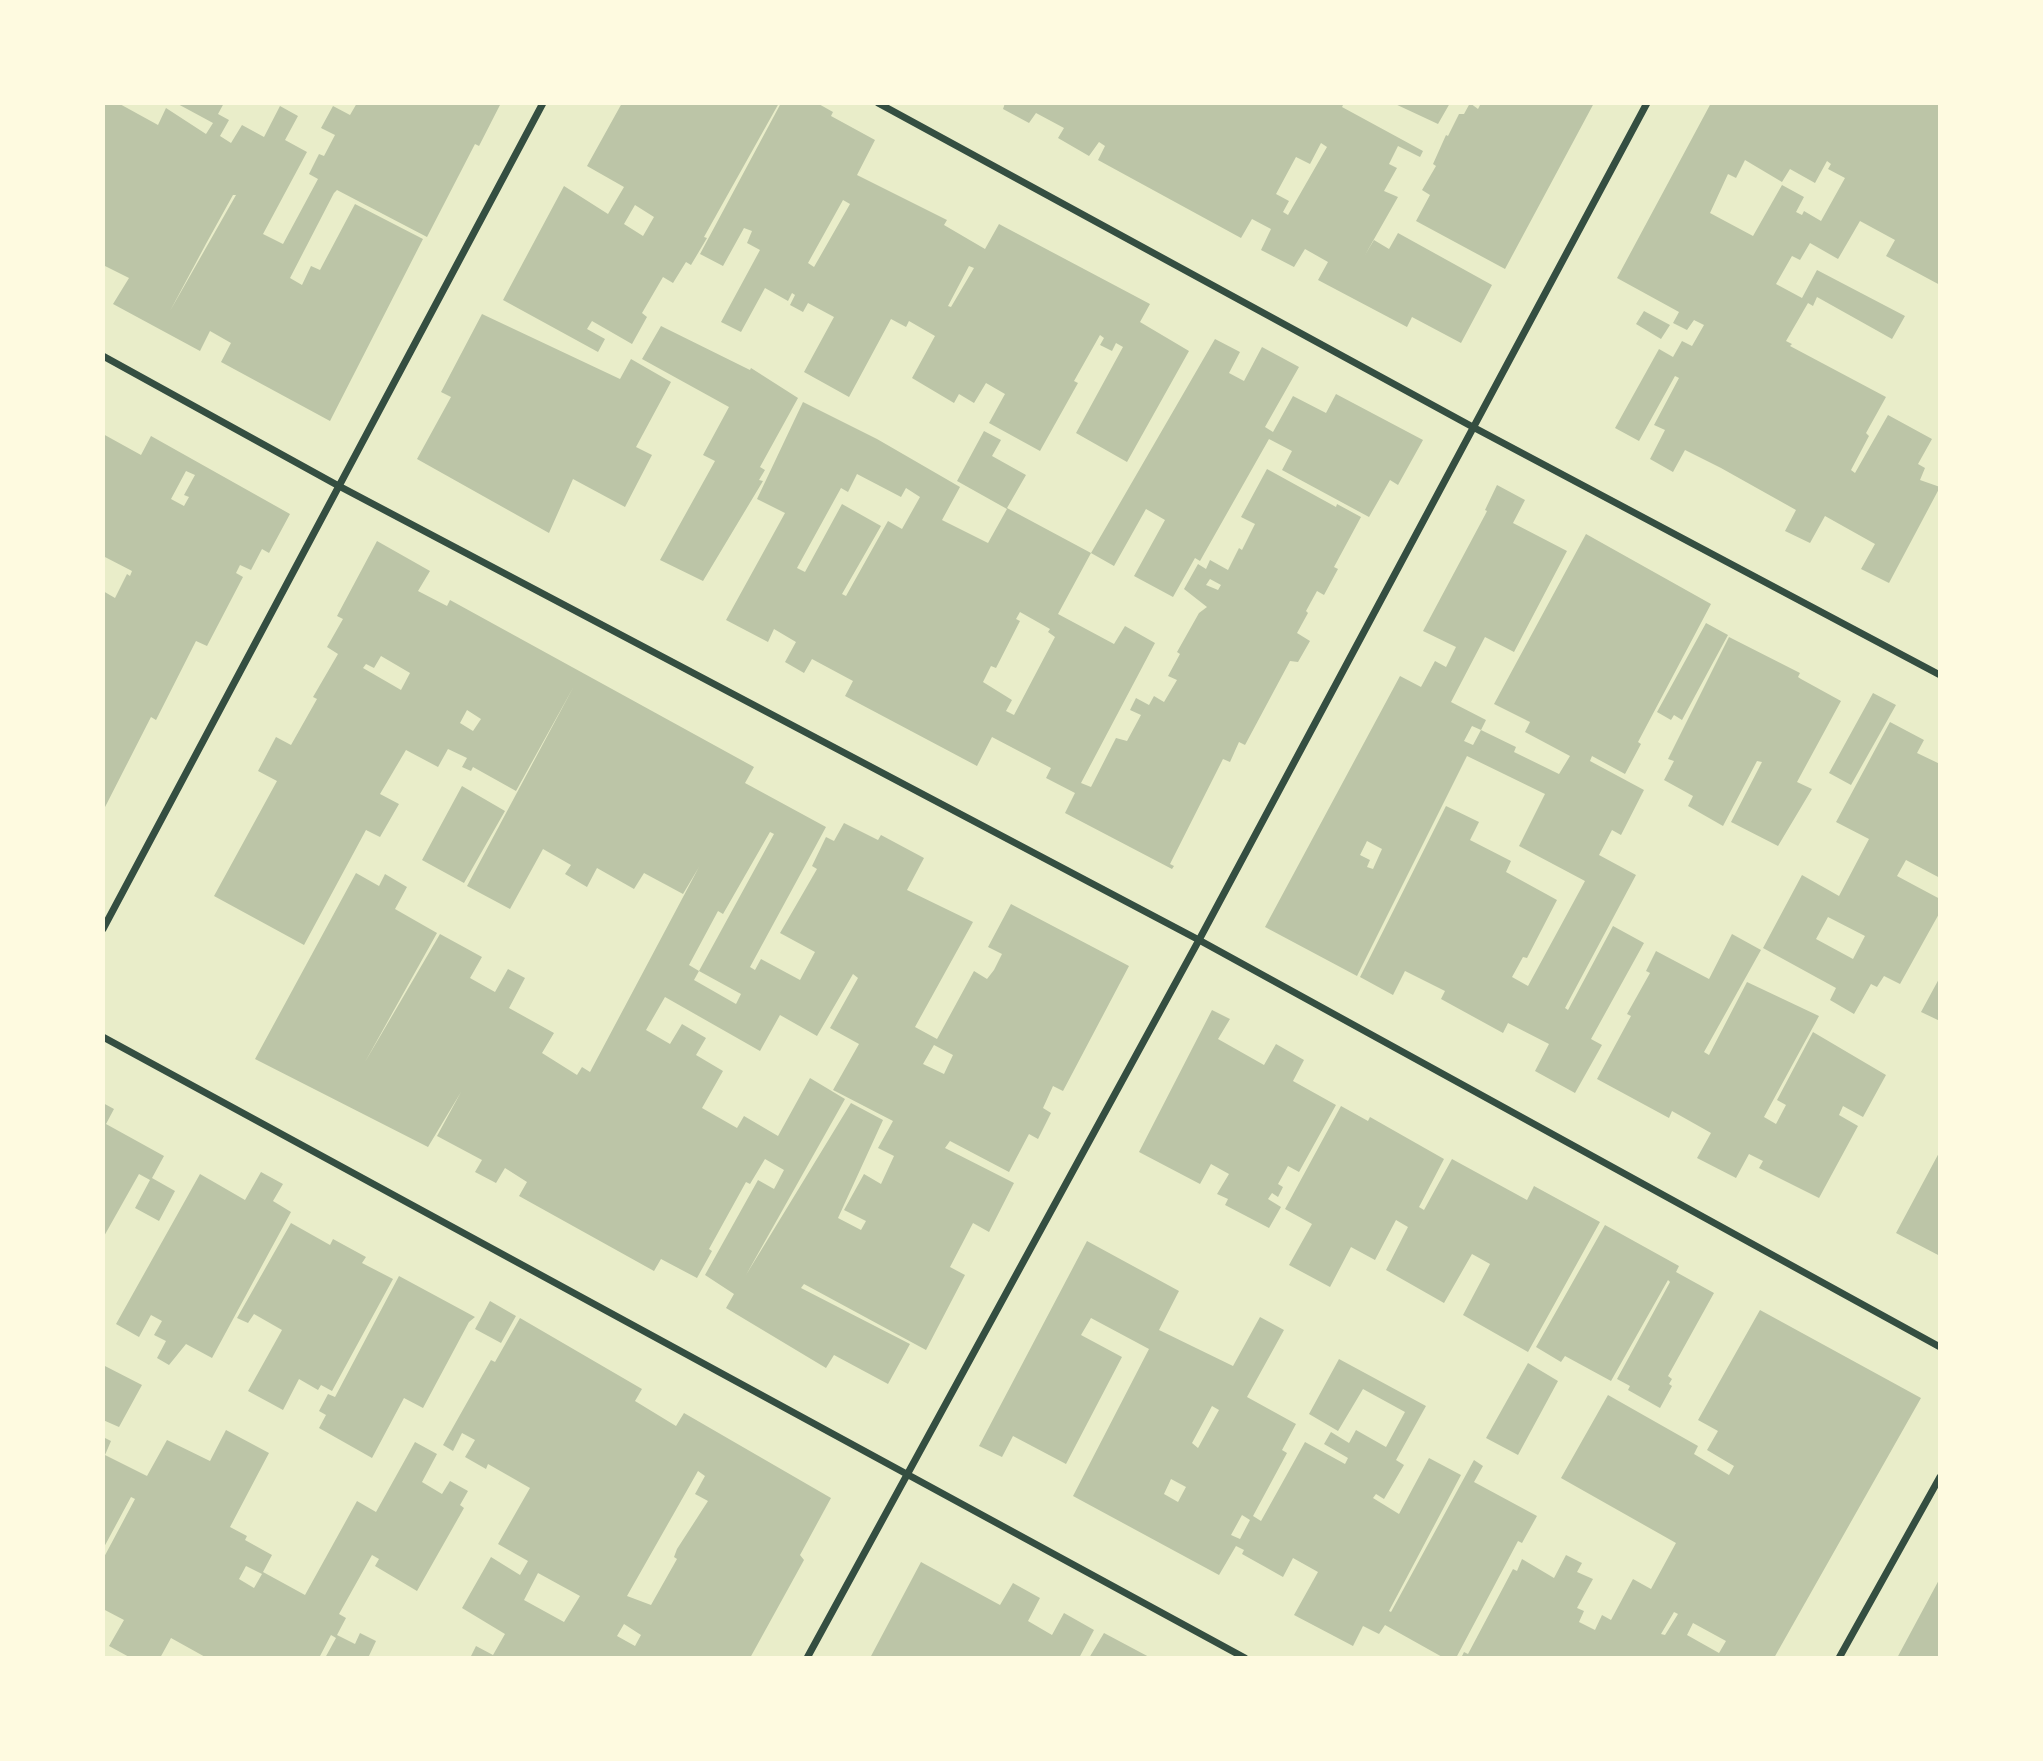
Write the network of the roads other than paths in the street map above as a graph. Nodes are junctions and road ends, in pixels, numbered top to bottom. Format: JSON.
{"nodes":[{"id":1,"x":543,"y":103,"type":"edge"},
{"id":2,"x":878,"y":103,"type":"edge"},
{"id":3,"x":1647,"y":103,"type":"edge"},
{"id":4,"x":103,"y":356,"type":"edge"},
{"id":5,"x":1471,"y":426,"type":"junction"},
{"id":6,"x":337,"y":485,"type":"junction"},
{"id":7,"x":1940,"y":675,"type":"edge"},
{"id":8,"x":103,"y":929,"type":"edge"},
{"id":9,"x":1199,"y":940,"type":"junction"},
{"id":10,"x":103,"y":1037,"type":"edge"},
{"id":11,"x":1940,"y":1347,"type":"edge"},
{"id":12,"x":907,"y":1475,"type":"junction"},
{"id":13,"x":1940,"y":1477,"type":"edge"},
{"id":14,"x":807,"y":1658,"type":"edge"},
{"id":15,"x":1245,"y":1658,"type":"edge"},
{"id":16,"x":1839,"y":1658,"type":"edge"}],
"edges":[{"from":1,"to":6,"type":"street"},
{"from":2,"to":5,"type":"street"},
{"from":3,"to":5,"type":"street"},
{"from":4,"to":6,"type":"street"},
{"from":5,"to":7,"type":"street"},
{"from":5,"to":9,"type":"street"},
{"from":6,"to":8,"type":"street"},
{"from":6,"to":9,"type":"street"},
{"from":9,"to":11,"type":"street"},
{"from":9,"to":12,"type":"street"},
{"from":10,"to":12,"type":"street"},
{"from":12,"to":14,"type":"street"},
{"from":12,"to":15,"type":"street"},
{"from":13,"to":16,"type":"street"}]}
